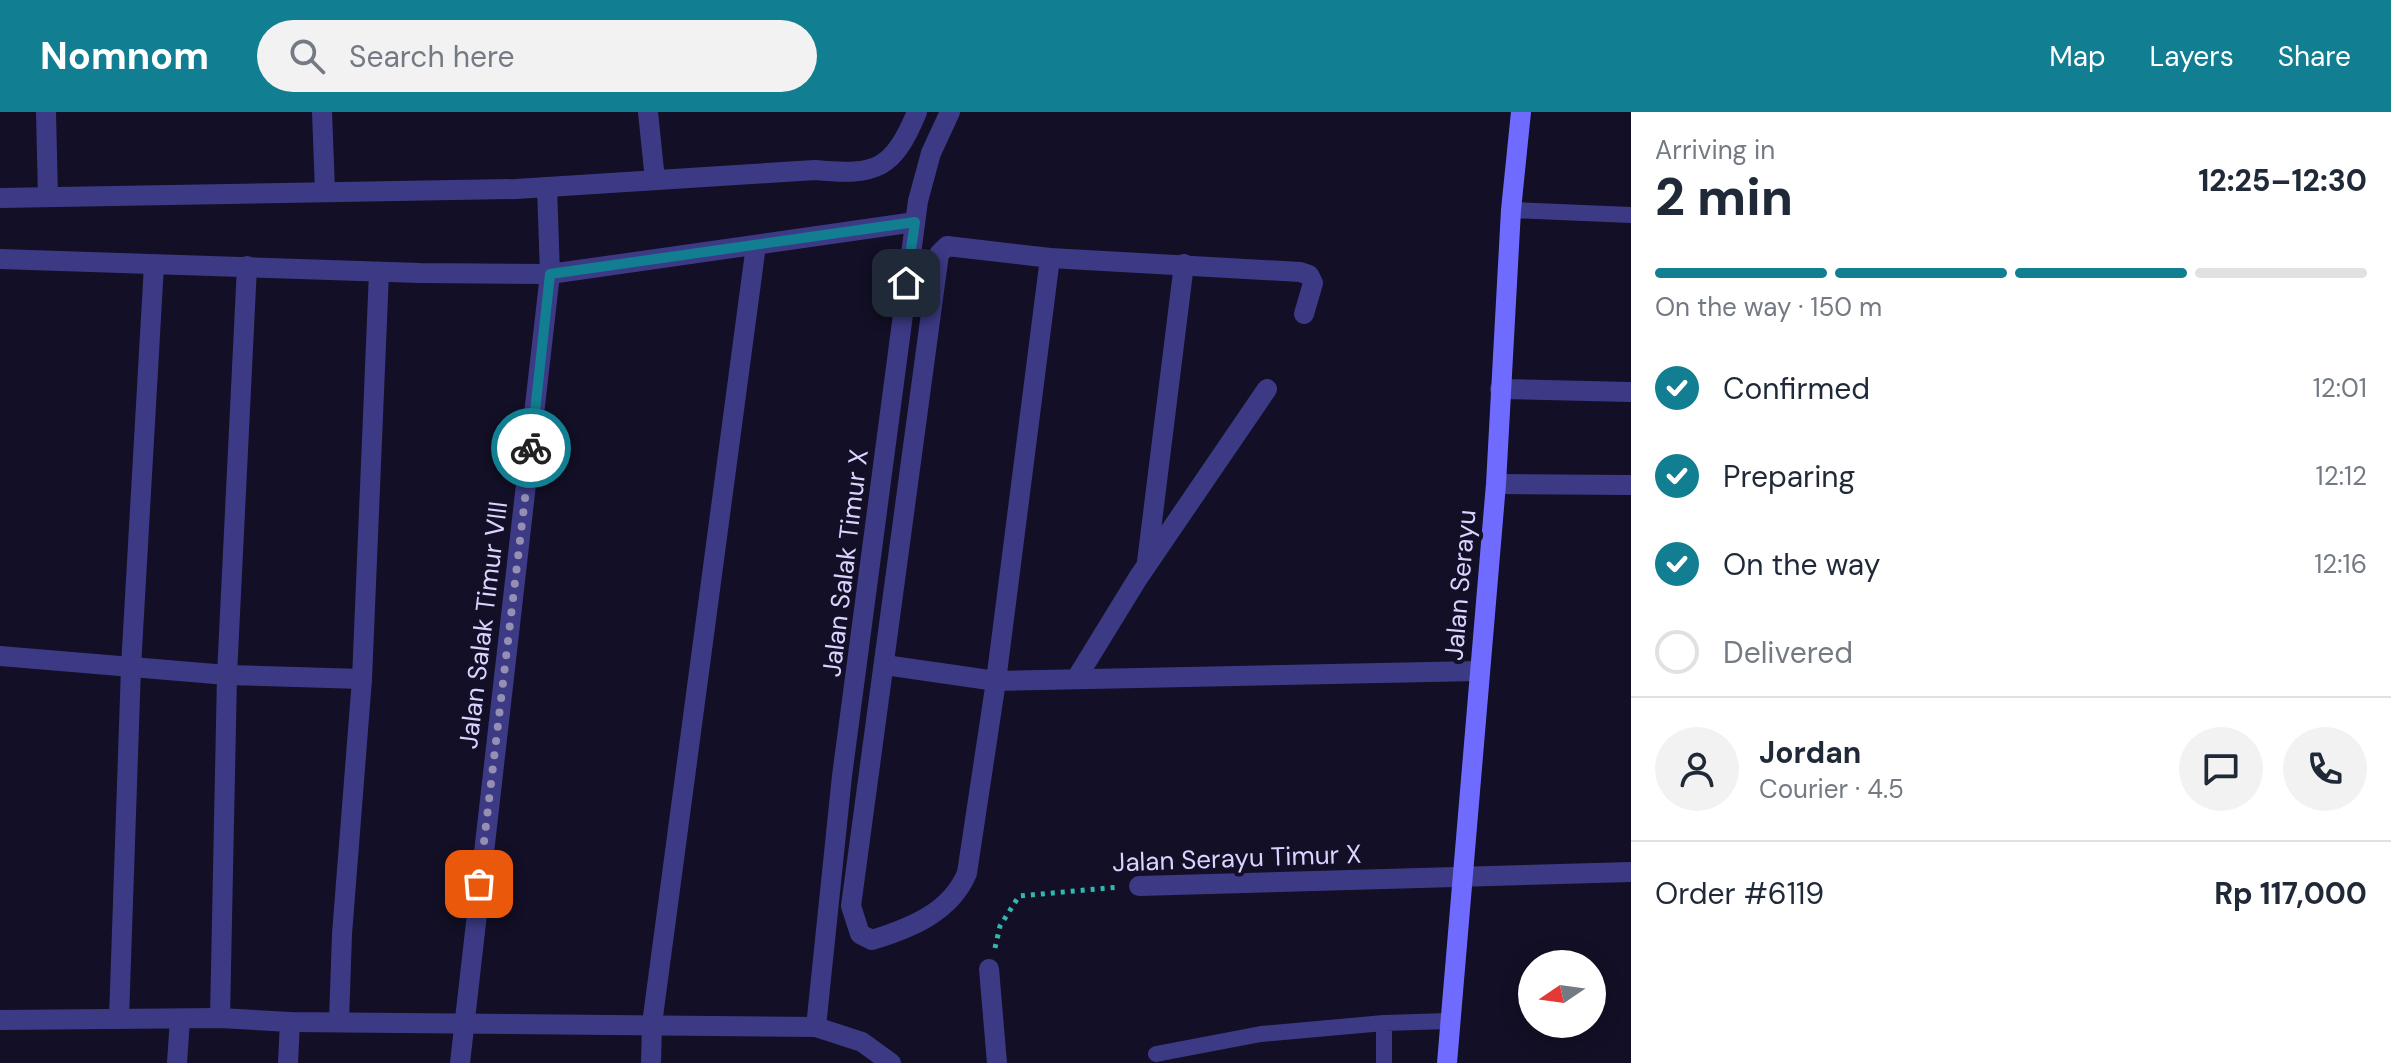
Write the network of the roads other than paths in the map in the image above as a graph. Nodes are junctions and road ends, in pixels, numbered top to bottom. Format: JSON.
{"nodes":[{"id":1,"x":46,"y":112,"type":"edge"},
{"id":2,"x":322,"y":112,"type":"edge"},
{"id":3,"x":648,"y":112,"type":"edge"},
{"id":4,"x":917,"y":112,"type":"edge"},
{"id":5,"x":950,"y":112,"type":"edge"},
{"id":6,"x":1521,"y":112,"type":"edge"},
{"id":7,"x":655,"y":180,"type":"junction"},
{"id":8,"x":547,"y":187,"type":"junction"},
{"id":9,"x":325,"y":191,"type":"junction"},
{"id":10,"x":48,"y":197,"type":"junction"},
{"id":11,"x":0,"y":198,"type":"edge"},
{"id":12,"x":1511,"y":210,"type":"junction"},
{"id":13,"x":1631,"y":215,"type":"edge"},
{"id":14,"x":915,"y":222,"type":"junction"},
{"id":15,"x":756,"y":245,"type":"junction"},
{"id":16,"x":1050,"y":258,"type":"junction"},
{"id":17,"x":0,"y":259,"type":"edge"},
{"id":18,"x":1184,"y":264,"type":"junction"},
{"id":19,"x":154,"y":265,"type":"junction"},
{"id":20,"x":247,"y":266,"type":"junction"},
{"id":21,"x":379,"y":272,"type":"junction"},
{"id":22,"x":550,"y":274,"type":"junction"},
{"id":23,"x":1304,"y":314,"type":"dead end"},
{"id":24,"x":1267,"y":389,"type":"dead end"},
{"id":25,"x":1500,"y":389,"type":"junction"},
{"id":26,"x":1631,"y":392,"type":"edge"},
{"id":27,"x":1496,"y":484,"type":"junction"},
{"id":28,"x":1631,"y":485,"type":"edge"},
{"id":29,"x":1146,"y":566,"type":"junction"},
{"id":30,"x":0,"y":656,"type":"edge"},
{"id":31,"x":885,"y":665,"type":"junction"},
{"id":32,"x":131,"y":667,"type":"junction"},
{"id":33,"x":1478,"y":671,"type":"junction"},
{"id":34,"x":227,"y":675,"type":"junction"},
{"id":35,"x":362,"y":679,"type":"junction"},
{"id":36,"x":1084,"y":679,"type":"junction"},
{"id":37,"x":996,"y":681,"type":"junction"},
{"id":38,"x":1631,"y":872,"type":"edge"},
{"id":39,"x":1462,"y":876,"type":"junction"},
{"id":40,"x":1139,"y":886,"type":"road end"},
{"id":41,"x":989,"y":969,"type":"road end"},
{"id":42,"x":220,"y":1018,"type":"junction"},
{"id":43,"x":119,"y":1019,"type":"junction"},
{"id":44,"x":180,"y":1019,"type":"junction"},
{"id":45,"x":0,"y":1020,"type":"edge"},
{"id":46,"x":339,"y":1021,"type":"junction"},
{"id":47,"x":1449,"y":1021,"type":"junction"},
{"id":48,"x":290,"y":1022,"type":"junction"},
{"id":49,"x":463,"y":1022,"type":"junction"},
{"id":50,"x":1384,"y":1023,"type":"junction"},
{"id":51,"x":652,"y":1024,"type":"junction"},
{"id":52,"x":822,"y":1028,"type":"junction"},
{"id":53,"x":1156,"y":1054,"type":"dead end"},
{"id":54,"x":177,"y":1063,"type":"edge"},
{"id":55,"x":288,"y":1063,"type":"edge"},
{"id":56,"x":460,"y":1063,"type":"edge"},
{"id":57,"x":653,"y":1063,"type":"edge"},
{"id":58,"x":891,"y":1063,"type":"edge"},
{"id":59,"x":997,"y":1063,"type":"edge"},
{"id":60,"x":1384,"y":1063,"type":"edge"},
{"id":61,"x":1447,"y":1063,"type":"edge"}],
"edges":[{"from":1,"to":10,"type":"street"},
{"from":2,"to":9,"type":"street"},
{"from":3,"to":7,"type":"street"},
{"from":4,"to":7,"type":"street"},
{"from":5,"to":14,"type":"street","name":"Jalan Salak Timur X"},
{"from":6,"to":12,"type":"main road","name":"Jalan Serayu"},
{"from":7,"to":8,"type":"street"},
{"from":8,"to":9,"type":"street"},
{"from":8,"to":22,"type":"street","name":"Jalan Salak Timur VIII"},
{"from":9,"to":10,"type":"street"},
{"from":10,"to":11,"type":"street"},
{"from":12,"to":13,"type":"lane"},
{"from":12,"to":25,"type":"main road","name":"Jalan Serayu"},
{"from":14,"to":15,"type":"street"},
{"from":14,"to":52,"type":"street","name":"Jalan Salak Timur X"},
{"from":15,"to":22,"type":"street"},
{"from":15,"to":51,"type":"street"},
{"from":16,"to":18,"type":"street"},
{"from":16,"to":31,"type":"street"},
{"from":16,"to":37,"type":"street"},
{"from":17,"to":19,"type":"street"},
{"from":18,"to":23,"type":"street"},
{"from":18,"to":29,"type":"street"},
{"from":19,"to":20,"type":"street"},
{"from":19,"to":32,"type":"street"},
{"from":20,"to":21,"type":"street"},
{"from":20,"to":34,"type":"street"},
{"from":21,"to":22,"type":"street"},
{"from":21,"to":35,"type":"street"},
{"from":22,"to":49,"type":"street","name":"Jalan Salak Timur VIII"},
{"from":24,"to":29,"type":"street"},
{"from":25,"to":26,"type":"street"},
{"from":25,"to":27,"type":"main road","name":"Jalan Serayu"},
{"from":27,"to":28,"type":"street"},
{"from":27,"to":33,"type":"main road","name":"Jalan Serayu"},
{"from":29,"to":36,"type":"street"},
{"from":30,"to":32,"type":"street"},
{"from":31,"to":37,"type":"street"},
{"from":31,"to":37,"type":"street"},
{"from":32,"to":34,"type":"street"},
{"from":32,"to":43,"type":"street"},
{"from":33,"to":36,"type":"street"},
{"from":33,"to":39,"type":"main road","name":"Jalan Serayu"},
{"from":34,"to":35,"type":"street"},
{"from":34,"to":42,"type":"street"},
{"from":35,"to":46,"type":"street"},
{"from":36,"to":37,"type":"street"},
{"from":38,"to":39,"type":"street","name":"Jalan Serayu Timur X"},
{"from":39,"to":40,"type":"street","name":"Jalan Serayu Timur X"},
{"from":39,"to":47,"type":"main road","name":"Jalan Serayu"},
{"from":41,"to":59,"type":"street"},
{"from":42,"to":44,"type":"street"},
{"from":42,"to":48,"type":"street"},
{"from":43,"to":44,"type":"street"},
{"from":43,"to":45,"type":"street"},
{"from":44,"to":54,"type":"street"},
{"from":46,"to":48,"type":"street"},
{"from":46,"to":49,"type":"street"},
{"from":47,"to":50,"type":"lane"},
{"from":47,"to":61,"type":"main road","name":"Jalan Serayu"},
{"from":48,"to":55,"type":"street"},
{"from":49,"to":51,"type":"street"},
{"from":49,"to":56,"type":"street","name":"Jalan Salak Timur VIII"},
{"from":50,"to":53,"type":"lane"},
{"from":50,"to":60,"type":"lane"},
{"from":51,"to":52,"type":"street"},
{"from":51,"to":57,"type":"street"},
{"from":52,"to":58,"type":"street"}]}
